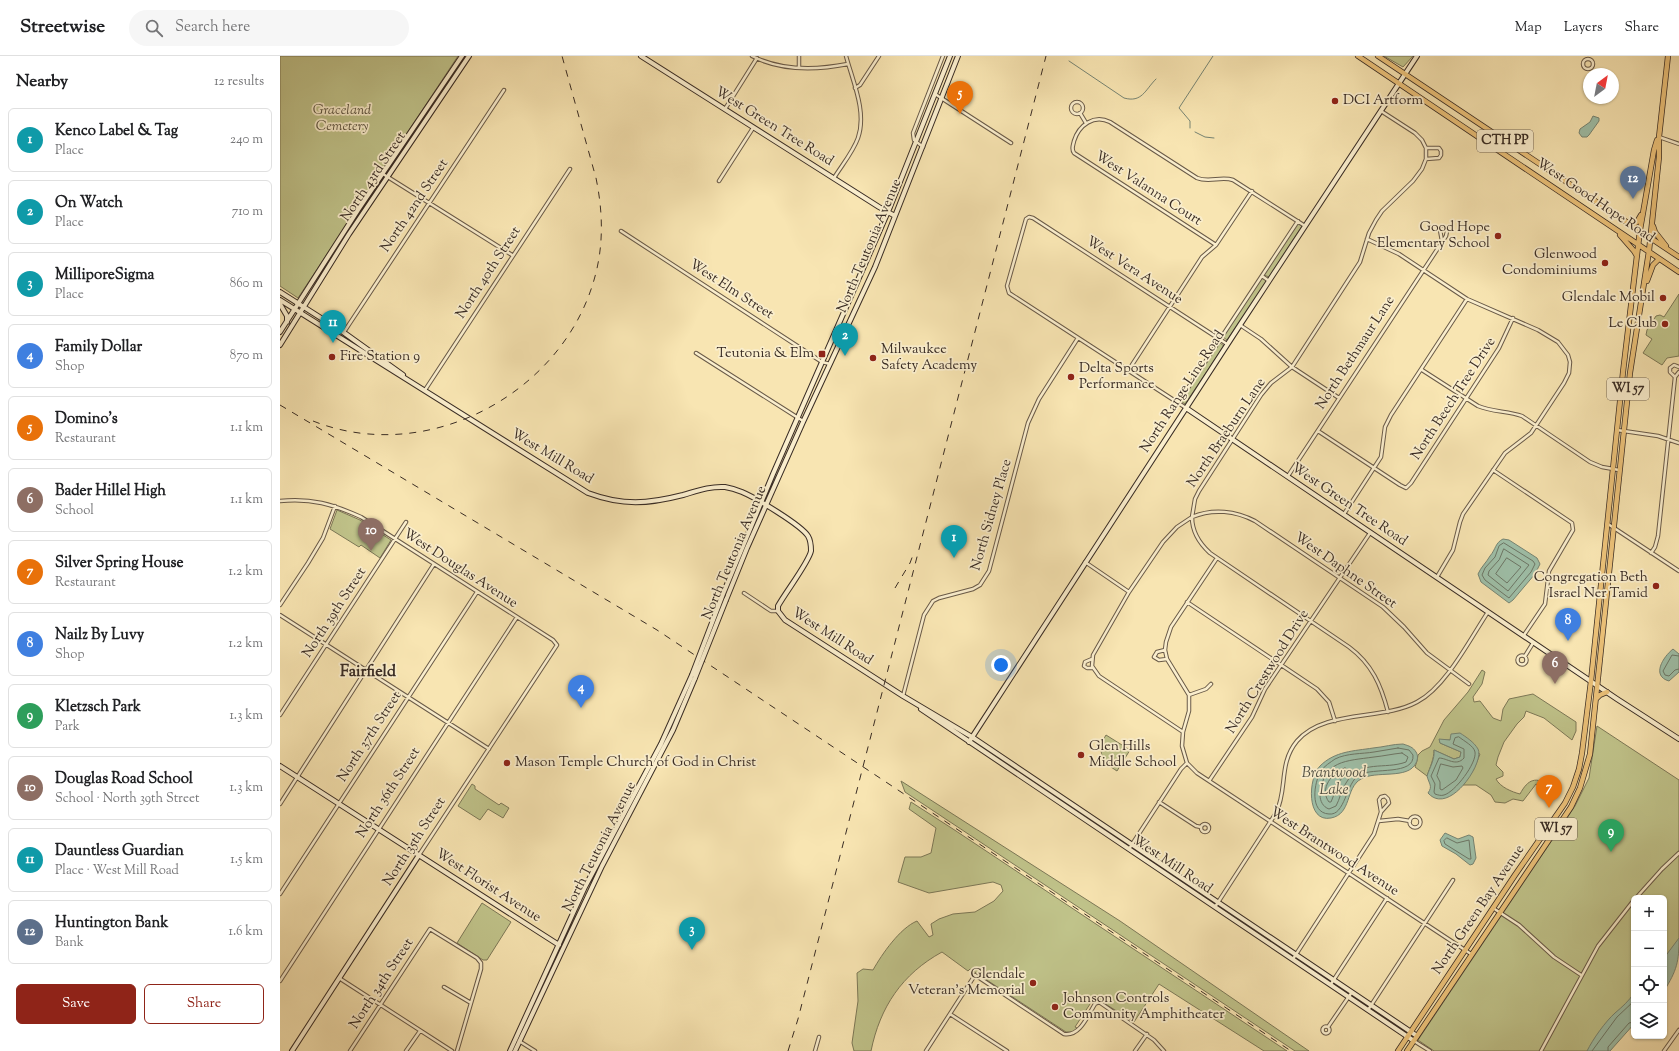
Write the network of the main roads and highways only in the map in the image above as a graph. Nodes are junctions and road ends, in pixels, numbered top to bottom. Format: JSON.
{"nodes":[{"id":1,"x":462,"y":56,"type":"edge"},
{"id":2,"x":469,"y":56,"type":"edge"},
{"id":3,"x":641,"y":56,"type":"edge"},
{"id":4,"x":950,"y":56,"type":"edge"},
{"id":5,"x":958,"y":56,"type":"edge"},
{"id":6,"x":1358,"y":56,"type":"edge"},
{"id":7,"x":1378,"y":56,"type":"edge"},
{"id":8,"x":1418,"y":56,"type":"edge"},
{"id":9,"x":1668,"y":56,"type":"edge"},
{"id":10,"x":1406,"y":74,"type":"junction"},
{"id":11,"x":1400,"y":83,"type":"junction"},
{"id":12,"x":1658,"y":137,"type":"junction"},
{"id":13,"x":888,"y":212,"type":"junction"},
{"id":14,"x":1643,"y":212,"type":"junction"},
{"id":15,"x":895,"y":216,"type":"junction"},
{"id":16,"x":1652,"y":222,"type":"junction"},
{"id":17,"x":1632,"y":225,"type":"junction"},
{"id":18,"x":1614,"y":228,"type":"junction"},
{"id":19,"x":1640,"y":230,"type":"junction"},
{"id":20,"x":1650,"y":237,"type":"junction"},
{"id":21,"x":1638,"y":245,"type":"junction"},
{"id":22,"x":1649,"y":251,"type":"junction"},
{"id":23,"x":1671,"y":251,"type":"junction"},
{"id":24,"x":1637,"y":256,"type":"junction"},
{"id":25,"x":1679,"y":257,"type":"edge"},
{"id":26,"x":1659,"y":258,"type":"junction"},
{"id":27,"x":1679,"y":272,"type":"edge"},
{"id":28,"x":280,"y":292,"type":"edge"},
{"id":29,"x":280,"y":300,"type":"edge"},
{"id":30,"x":1642,"y":300,"type":"junction"},
{"id":31,"x":298,"y":303,"type":"junction"},
{"id":32,"x":280,"y":304,"type":"edge"},
{"id":33,"x":305,"y":307,"type":"junction"},
{"id":34,"x":294,"y":309,"type":"junction"},
{"id":35,"x":301,"y":313,"type":"junction"},
{"id":36,"x":287,"y":322,"type":"junction"},
{"id":37,"x":280,"y":332,"type":"edge"},
{"id":38,"x":281,"y":343,"type":"edge"},
{"id":39,"x":408,"y":379,"type":"junction"},
{"id":40,"x":1186,"y":408,"type":"junction"},
{"id":41,"x":761,"y":503,"type":"junction"},
{"id":42,"x":766,"y":506,"type":"junction"},
{"id":43,"x":693,"y":676,"type":"junction"},
{"id":44,"x":1591,"y":681,"type":"junction"},
{"id":45,"x":1597,"y":686,"type":"junction"},
{"id":46,"x":1607,"y":692,"type":"junction"},
{"id":47,"x":903,"y":696,"type":"junction"},
{"id":48,"x":1596,"y":700,"type":"junction"},
{"id":49,"x":972,"y":737,"type":"junction"},
{"id":50,"x":1679,"y":739,"type":"edge"},
{"id":51,"x":969,"y":742,"type":"junction"},
{"id":52,"x":280,"y":766,"type":"edge"},
{"id":53,"x":419,"y":855,"type":"junction"},
{"id":54,"x":558,"y":944,"type":"junction"},
{"id":55,"x":563,"y":946,"type":"junction"},
{"id":56,"x":1411,"y":1032,"type":"junction"},
{"id":57,"x":1417,"y":1036,"type":"junction"},
{"id":58,"x":1408,"y":1037,"type":"junction"},
{"id":59,"x":517,"y":1040,"type":"junction"},
{"id":60,"x":1414,"y":1041,"type":"junction"},
{"id":61,"x":292,"y":1051,"type":"edge"},
{"id":62,"x":510,"y":1051,"type":"edge"},
{"id":63,"x":515,"y":1051,"type":"edge"},
{"id":64,"x":1398,"y":1051,"type":"edge"},
{"id":65,"x":1407,"y":1051,"type":"edge"}],
"edges":[{"from":1,"to":31,"type":"main road","name":"North 43rd Street"},
{"from":2,"to":33,"type":"main road","name":"North 43rd Street"},
{"from":3,"to":13,"type":"main road","name":"West Green Tree Road"},
{"from":4,"to":13,"type":"main road","name":"North Teutonia Avenue"},
{"from":5,"to":15,"type":"main road","name":"North Teutonia Avenue"},
{"from":6,"to":11,"type":"main road","name":"West Good Hope Road","number":"CTH PP"},
{"from":7,"to":10,"type":"main road","name":"West Good Hope Road","number":"CTH PP"},
{"from":8,"to":10,"type":"main road","name":"North Range Line Road"},
{"from":9,"to":12,"type":"main road","name":"North Green Bay Avenue","number":"WI 57"},
{"from":10,"to":11,"type":"main road","name":"North Range Line Road"},
{"from":10,"to":17,"type":"main road","name":"West Good Hope Road","number":"CTH PP"},
{"from":11,"to":18,"type":"main road","name":"West Good Hope Road","number":"CTH PP"},
{"from":11,"to":40,"type":"main road","name":"North Range Line Road"},
{"from":12,"to":14,"type":"main road","name":"North Green Bay Avenue","number":"WI 57"},
{"from":12,"to":16,"type":"main road","name":"North Green Bay Avenue","number":"WI 57"},
{"from":13,"to":15,"type":"main road","name":"West Green Tree Road"},
{"from":13,"to":41,"type":"main road","name":"North Teutonia Avenue"},
{"from":14,"to":17,"type":"main road"},
{"from":14,"to":19,"type":"main road","name":"North Green Bay Avenue","number":"WI 57"},
{"from":15,"to":42,"type":"main road","name":"North Teutonia Avenue"},
{"from":16,"to":20,"type":"main road","name":"North Green Bay Avenue","number":"WI 57"},
{"from":16,"to":23,"type":"main road"},
{"from":17,"to":19,"type":"main road","name":"West Good Hope Road","number":"CTH PP"},
{"from":18,"to":21,"type":"main road","name":"West Good Hope Road","number":"CTH PP"},
{"from":18,"to":24,"type":"main road"},
{"from":19,"to":20,"type":"main road","name":"West Good Hope Road","number":"CTH PP"},
{"from":19,"to":21,"type":"main road","name":"North Green Bay Avenue","number":"WI 57"},
{"from":20,"to":22,"type":"main road","name":"North Green Bay Avenue","number":"WI 57"},
{"from":20,"to":23,"type":"main road","name":"West Good Hope Road","number":"CTH PP"},
{"from":21,"to":22,"type":"main road","name":"West Good Hope Road","number":"CTH PP"},
{"from":21,"to":24,"type":"main road","name":"North Green Bay Avenue","number":"WI 57"},
{"from":22,"to":26,"type":"main road","name":"West Good Hope Road","number":"CTH PP"},
{"from":22,"to":30,"type":"main road","name":"North Green Bay Avenue","number":"WI 57"},
{"from":23,"to":25,"type":"main road","name":"West Good Hope Road","number":"CTH PP"},
{"from":24,"to":44,"type":"main road","name":"North Green Bay Avenue","number":"WI 57"},
{"from":26,"to":27,"type":"main road","name":"West Good Hope Road","number":"CTH PP"},
{"from":26,"to":30,"type":"main road"},
{"from":28,"to":31,"type":"main road","name":"West Mill Road"},
{"from":29,"to":34,"type":"main road","name":"West Mill Road"},
{"from":30,"to":45,"type":"main road","name":"North Green Bay Avenue","number":"WI 57"},
{"from":31,"to":33,"type":"main road","name":"West Mill Road"},
{"from":31,"to":34,"type":"main road","name":"North 43rd Street"},
{"from":32,"to":36,"type":"main road"},
{"from":33,"to":35,"type":"main road","name":"North 43rd Street"},
{"from":33,"to":39,"type":"main road","name":"West Mill Road"},
{"from":34,"to":35,"type":"main road","name":"West Mill Road"},
{"from":34,"to":36,"type":"main road","name":"North 43rd Street"},
{"from":35,"to":38,"type":"main road","name":"North 43rd Street"},
{"from":35,"to":39,"type":"main road","name":"West Mill Road"},
{"from":36,"to":37,"type":"main road","name":"North 43rd Street"},
{"from":39,"to":41,"type":"main road","name":"West Mill Road"},
{"from":40,"to":44,"type":"main road","name":"West Green Tree Road"},
{"from":40,"to":49,"type":"main road","name":"North Range Line Road"},
{"from":41,"to":42,"type":"main road","name":"West Mill Road"},
{"from":41,"to":43,"type":"main road","name":"North Teutonia Avenue","bridge":true},
{"from":42,"to":43,"type":"main road","name":"North Teutonia Avenue","bridge":true},
{"from":42,"to":47,"type":"main road","name":"West Mill Road"},
{"from":43,"to":54,"type":"main road","name":"North Teutonia Avenue"},
{"from":43,"to":55,"type":"main road","name":"North Teutonia Avenue"},
{"from":44,"to":45,"type":"main road","name":"West Green Tree Road"},
{"from":44,"to":56,"type":"main road","name":"North Green Bay Avenue","number":"WI 57"},
{"from":45,"to":46,"type":"main road","name":"West Green Tree Road"},
{"from":45,"to":48,"type":"main road","name":"North Green Bay Avenue","number":"WI 57"},
{"from":46,"to":48,"type":"main road"},
{"from":46,"to":50,"type":"main road","name":"West Green Tree Road"},
{"from":47,"to":49,"type":"main road","name":"West Mill Road"},
{"from":47,"to":51,"type":"main road","name":"West Mill Road"},
{"from":48,"to":57,"type":"main road","name":"North Green Bay Avenue","number":"WI 57"},
{"from":49,"to":51,"type":"main road","name":"North Range Line Road"},
{"from":49,"to":56,"type":"main road","name":"West Mill Road"},
{"from":51,"to":58,"type":"main road","name":"West Mill Road"},
{"from":52,"to":53,"type":"main road","name":"West Florist Avenue"},
{"from":53,"to":54,"type":"main road","name":"West Florist Avenue"},
{"from":53,"to":61,"type":"main road","name":"North 35th Street"},
{"from":54,"to":55,"type":"main road","name":"West Florist Avenue"},
{"from":54,"to":59,"type":"main road","name":"North Teutonia Avenue"},
{"from":55,"to":59,"type":"main road","name":"North Teutonia Avenue"},
{"from":56,"to":57,"type":"main road","name":"West Mill Road"},
{"from":56,"to":58,"type":"main road","name":"North Green Bay Avenue","number":"WI 57"},
{"from":57,"to":60,"type":"main road","name":"North Green Bay Avenue","number":"WI 57"},
{"from":58,"to":60,"type":"main road","name":"West Mill Road"},
{"from":58,"to":64,"type":"main road","name":"North Green Bay Avenue","number":"WI 57"},
{"from":59,"to":62,"type":"main road","name":"North Teutonia Avenue"},
{"from":59,"to":63,"type":"main road","name":"North Teutonia Avenue"},
{"from":60,"to":65,"type":"main road","name":"North Green Bay Avenue","number":"WI 57"}]}
